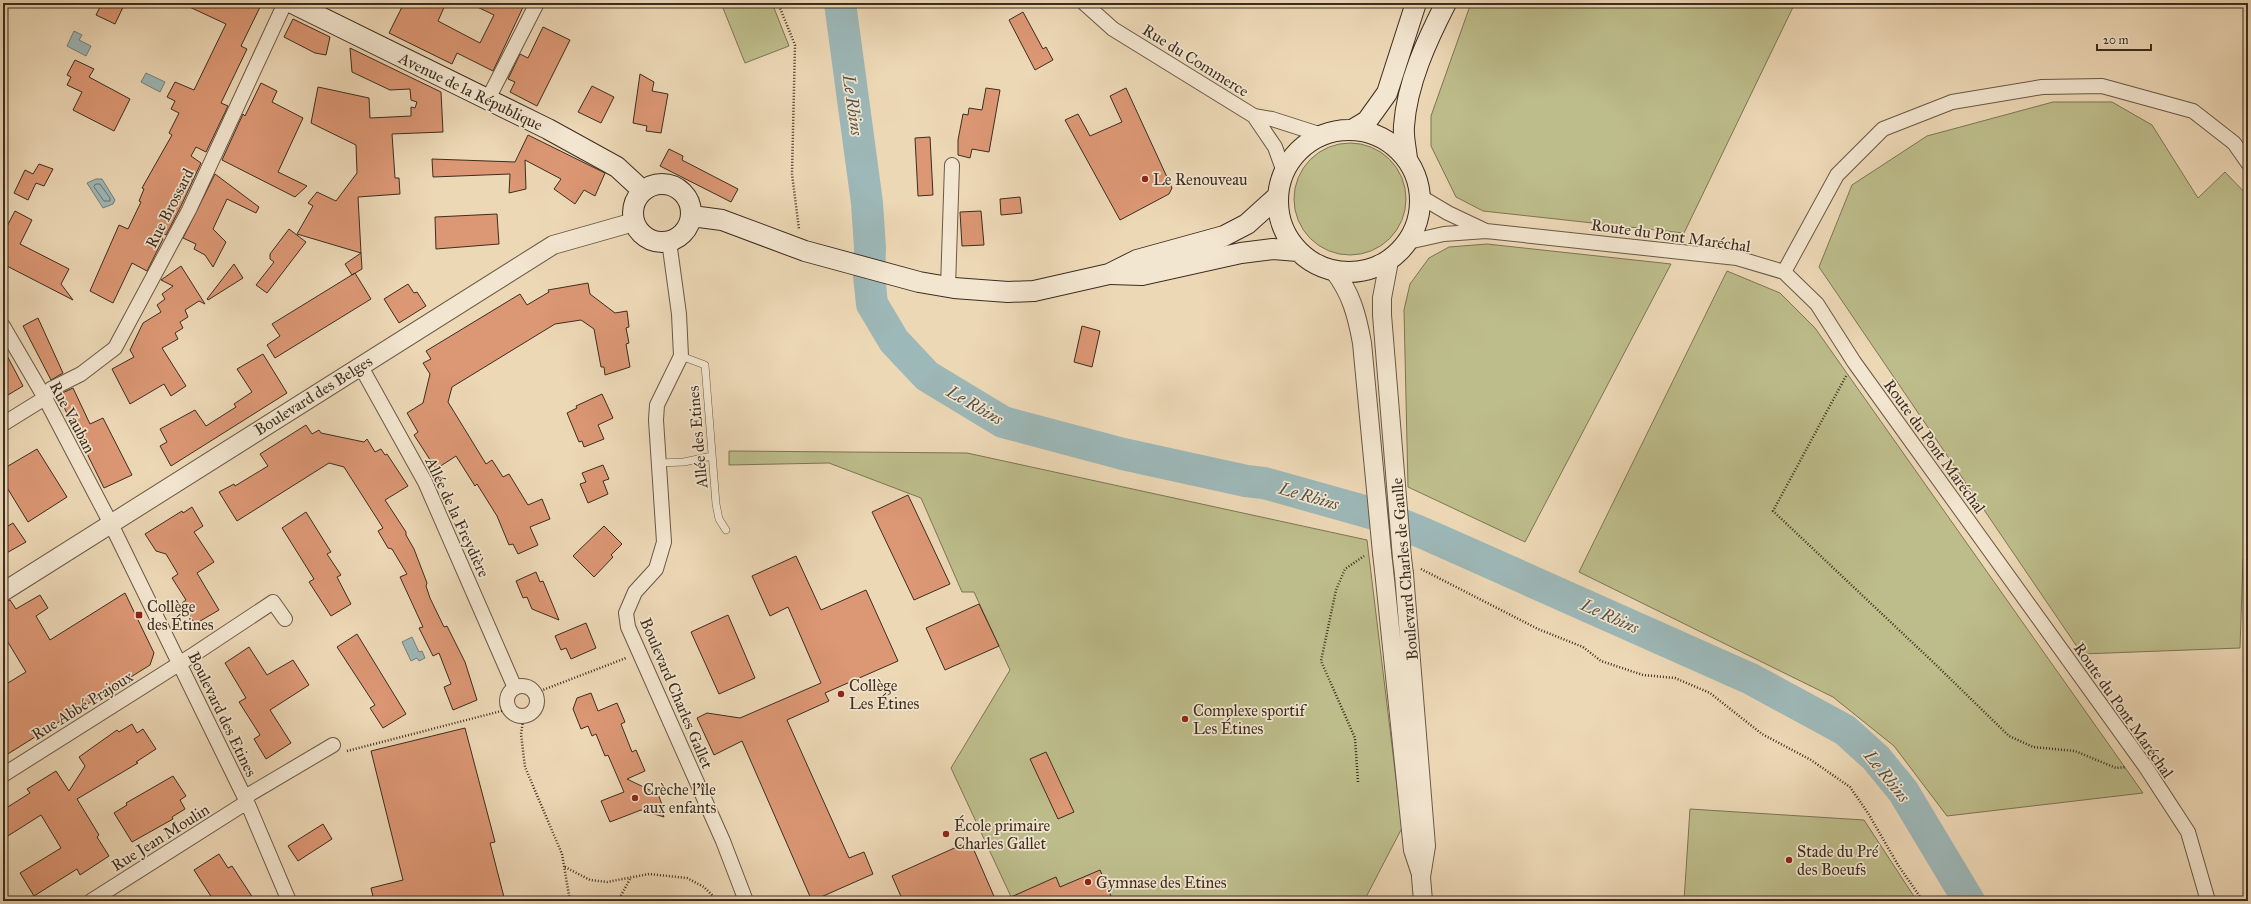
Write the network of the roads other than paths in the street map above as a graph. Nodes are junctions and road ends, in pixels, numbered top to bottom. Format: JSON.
{"nodes":[{"id":1,"x":285,"y":3,"type":"edge"},
{"id":2,"x":292,"y":3,"type":"edge"},
{"id":3,"x":537,"y":3,"type":"edge"},
{"id":4,"x":1084,"y":3,"type":"edge"},
{"id":5,"x":1416,"y":3,"type":"edge"},
{"id":6,"x":1446,"y":3,"type":"edge"},
{"id":7,"x":488,"y":99,"type":"junction"},
{"id":8,"x":1254,"y":116,"type":"junction"},
{"id":9,"x":1352,"y":130,"type":"junction"},
{"id":10,"x":1322,"y":135,"type":"junction"},
{"id":11,"x":1407,"y":160,"type":"junction"},
{"id":12,"x":2248,"y":163,"type":"edge"},
{"id":13,"x":952,"y":165,"type":"dead end"},
{"id":14,"x":1284,"y":172,"type":"junction"},
{"id":15,"x":643,"y":191,"type":"junction"},
{"id":16,"x":1278,"y":196,"type":"junction"},
{"id":17,"x":1421,"y":197,"type":"junction"},
{"id":18,"x":692,"y":216,"type":"junction"},
{"id":19,"x":634,"y":222,"type":"junction"},
{"id":20,"x":1486,"y":231,"type":"junction"},
{"id":21,"x":669,"y":242,"type":"junction"},
{"id":22,"x":1408,"y":242,"type":"junction"},
{"id":23,"x":1298,"y":251,"type":"junction"},
{"id":24,"x":1389,"y":261,"type":"junction"},
{"id":25,"x":1334,"y":271,"type":"junction"},
{"id":26,"x":1784,"y":272,"type":"junction"},
{"id":27,"x":1109,"y":274,"type":"junction"},
{"id":28,"x":948,"y":287,"type":"junction"},
{"id":29,"x":3,"y":326,"type":"edge"},
{"id":30,"x":681,"y":356,"type":"junction"},
{"id":31,"x":360,"y":365,"type":"junction"},
{"id":32,"x":45,"y":398,"type":"junction"},
{"id":33,"x":3,"y":424,"type":"edge"},
{"id":34,"x":712,"y":456,"type":"junction"},
{"id":35,"x":659,"y":463,"type":"junction"},
{"id":36,"x":111,"y":524,"type":"junction"},
{"id":37,"x":726,"y":530,"type":"dead end"},
{"id":38,"x":3,"y":592,"type":"edge"},
{"id":39,"x":285,"y":619,"type":"dead end"},
{"id":40,"x":179,"y":663,"type":"junction"},
{"id":41,"x":515,"y":688,"type":"junction"},
{"id":42,"x":333,"y":745,"type":"road end"},
{"id":43,"x":3,"y":775,"type":"edge"},
{"id":44,"x":246,"y":800,"type":"junction"},
{"id":45,"x":1422,"y":877,"type":"junction"},
{"id":46,"x":91,"y":901,"type":"edge"},
{"id":47,"x":289,"y":901,"type":"edge"},
{"id":48,"x":746,"y":901,"type":"edge"},
{"id":49,"x":1423,"y":901,"type":"edge"},
{"id":50,"x":2208,"y":901,"type":"edge"}],
"edges":[{"from":1,"to":32,"type":"street","name":"Rue Brossard"},
{"from":2,"to":7,"type":"main road","name":"Avenue de la République"},
{"from":3,"to":7,"type":"street"},
{"from":4,"to":8,"type":"street","name":"Rue du Commerce"},
{"from":5,"to":9,"type":"main road"},
{"from":6,"to":11,"type":"main road"},
{"from":7,"to":15,"type":"main road","name":"Avenue de la République"},
{"from":8,"to":10,"type":"street","name":"Rue du Commerce"},
{"from":8,"to":14,"type":"street","name":"Rue du Commerce"},
{"from":9,"to":10,"type":"main road"},
{"from":9,"to":11,"type":"main road"},
{"from":10,"to":14,"type":"main road"},
{"from":11,"to":17,"type":"main road"},
{"from":12,"to":26,"type":"street"},
{"from":13,"to":28,"type":"street"},
{"from":14,"to":16,"type":"main road"},
{"from":15,"to":18,"type":"main road"},
{"from":15,"to":19,"type":"main road"},
{"from":16,"to":23,"type":"main road"},
{"from":16,"to":27,"type":"main road"},
{"from":17,"to":20,"type":"street","name":"Route du Pont Maréchal"},
{"from":17,"to":22,"type":"main road"},
{"from":18,"to":21,"type":"main road"},
{"from":18,"to":28,"type":"main road"},
{"from":19,"to":21,"type":"main road"},
{"from":19,"to":31,"type":"street","name":"Boulevard des Belges"},
{"from":20,"to":22,"type":"street","name":"Route du Pont Maréchal"},
{"from":20,"to":26,"type":"street","name":"Route du Pont Maréchal"},
{"from":21,"to":30,"type":"street","name":"Boulevard Charles Gallet"},
{"from":22,"to":24,"type":"main road"},
{"from":23,"to":25,"type":"main road"},
{"from":23,"to":27,"type":"main road"},
{"from":24,"to":25,"type":"main road"},
{"from":24,"to":45,"type":"street","name":"Boulevard Charles de Gaulle","bridge":true},
{"from":25,"to":45,"type":"street","name":"Boulevard Charles de Gaulle","bridge":true},
{"from":26,"to":50,"type":"street","name":"Route du Pont Maréchal"},
{"from":27,"to":28,"type":"main road"},
{"from":29,"to":32,"type":"street","name":"Rue Vauban"},
{"from":30,"to":34,"type":"lane","name":"Allée des Etines"},
{"from":30,"to":35,"type":"street","name":"Boulevard Charles Gallet"},
{"from":31,"to":36,"type":"street","name":"Boulevard des Belges"},
{"from":31,"to":41,"type":"street","name":"Allée de la Freydière"},
{"from":32,"to":33,"type":"street","name":"Rue Brossard"},
{"from":32,"to":36,"type":"street","name":"Rue Vauban"},
{"from":34,"to":35,"type":"lane"},
{"from":34,"to":37,"type":"lane","name":"Allée des Etines"},
{"from":35,"to":48,"type":"street","name":"Boulevard Charles Gallet"},
{"from":36,"to":38,"type":"street","name":"Boulevard des Belges"},
{"from":36,"to":40,"type":"street","name":"Boulevard des Etines"},
{"from":39,"to":40,"type":"street","name":"Rue Abbé Prajoux"},
{"from":40,"to":43,"type":"street","name":"Rue Abbé Prajoux"},
{"from":40,"to":44,"type":"street","name":"Boulevard des Etines"},
{"from":41,"to":41,"type":"street"},
{"from":42,"to":44,"type":"street","name":"Rue Jean Moulin"},
{"from":44,"to":46,"type":"street","name":"Rue Jean Moulin"},
{"from":44,"to":47,"type":"street","name":"Boulevard des Etines"},
{"from":45,"to":49,"type":"street","name":"Boulevard Charles de Gaulle"}]}
